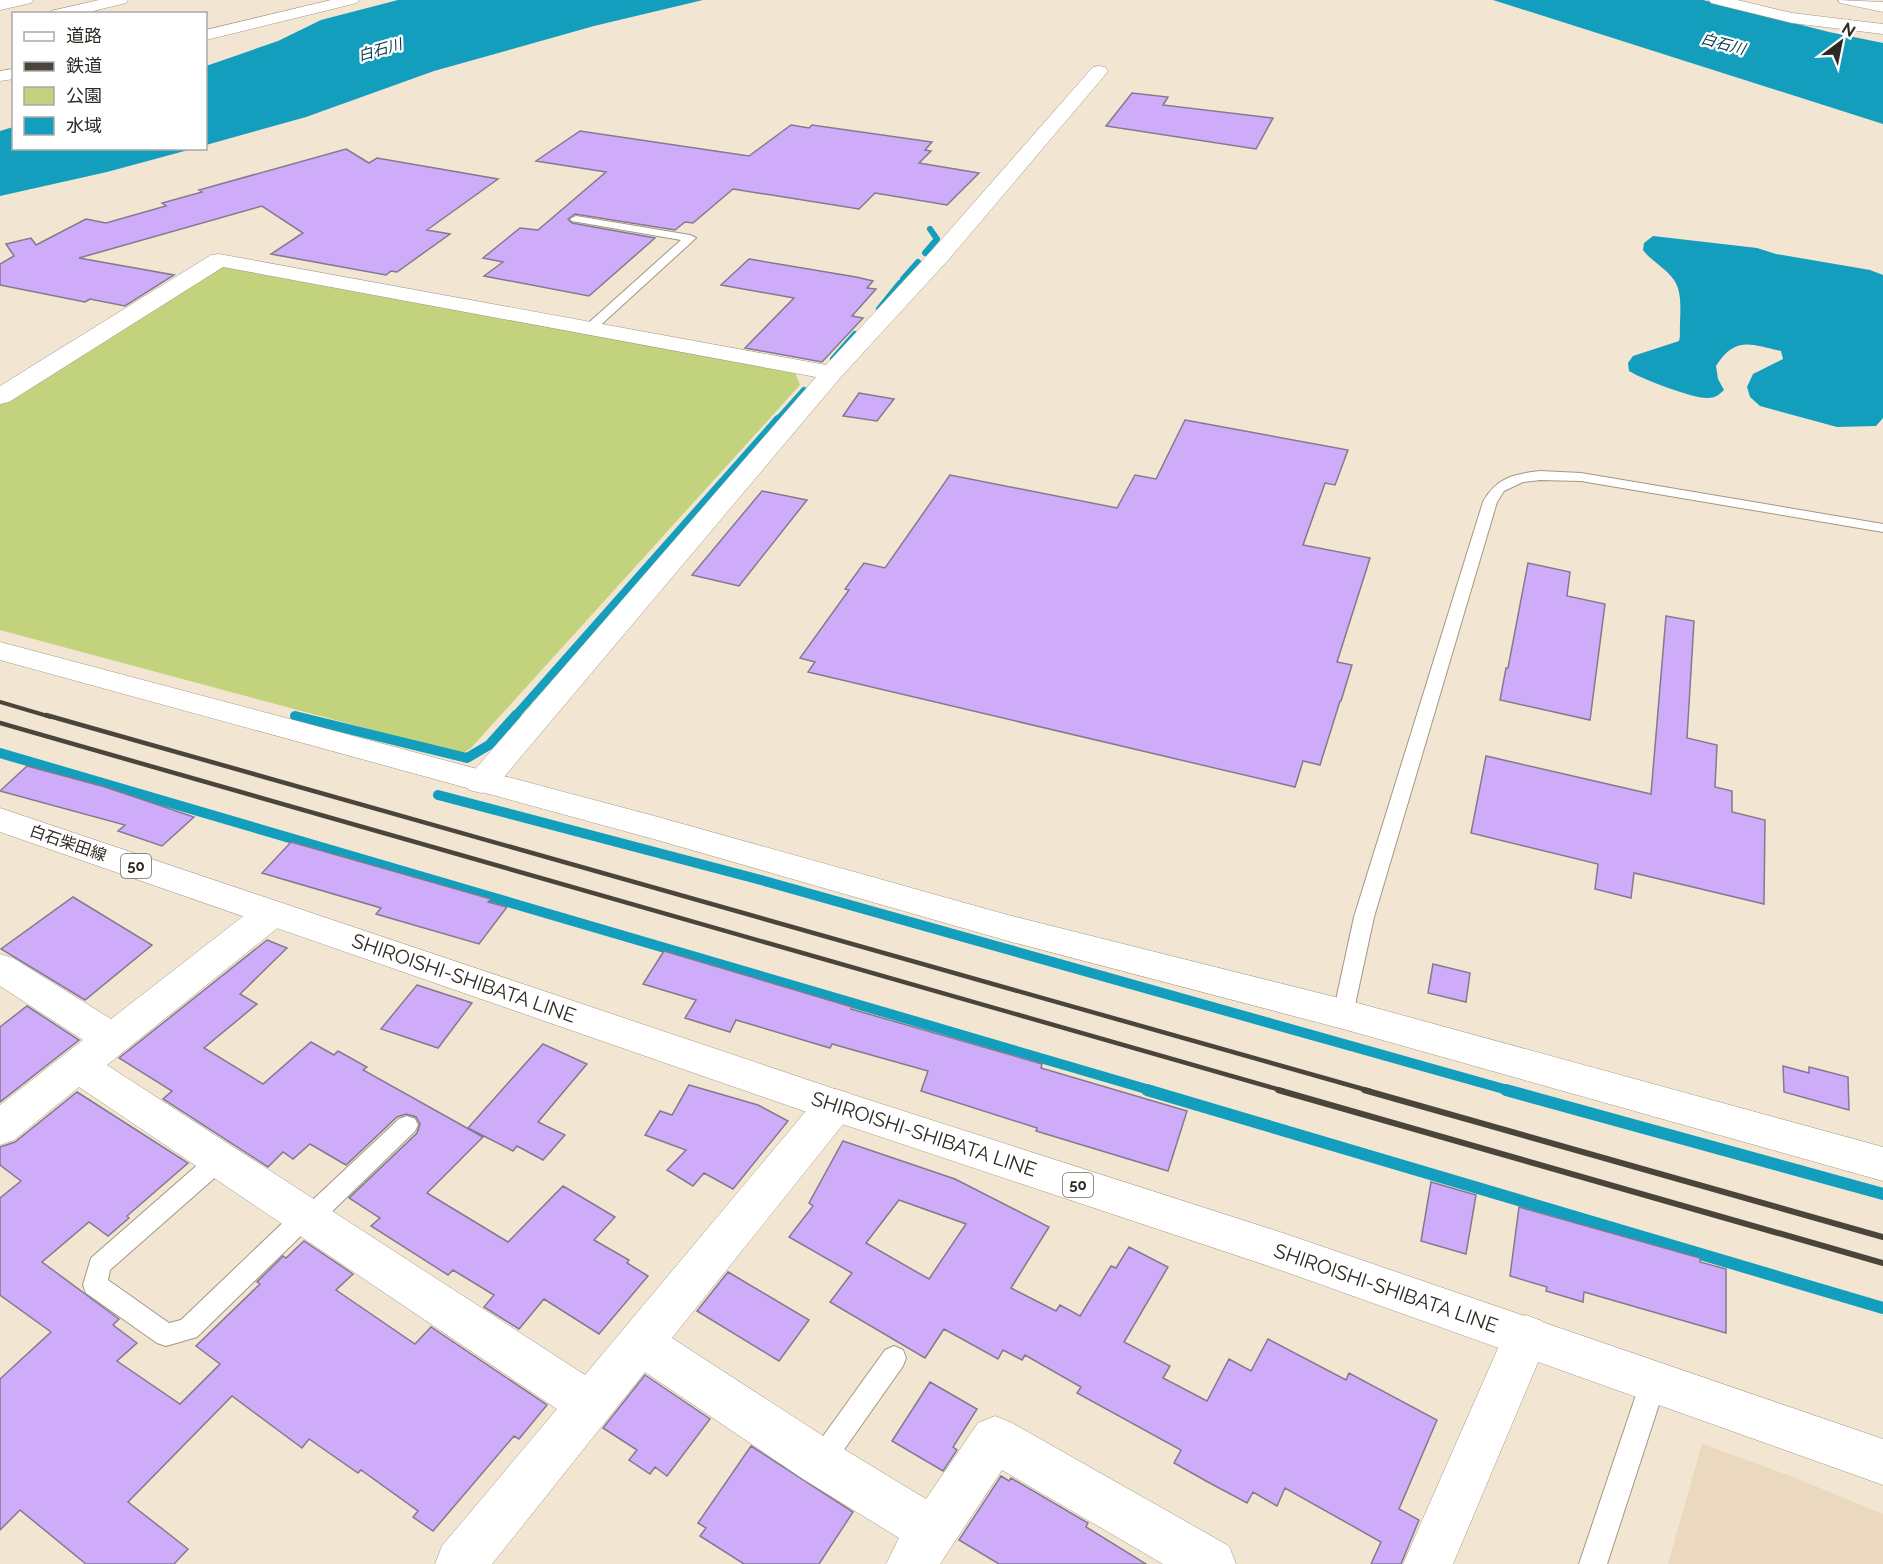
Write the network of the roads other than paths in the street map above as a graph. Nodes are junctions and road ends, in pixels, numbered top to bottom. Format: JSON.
{"nodes":[{"id":1,"x":25,"y":0,"type":"edge"},
{"id":2,"x":120,"y":0,"type":"edge"},
{"id":3,"x":351,"y":0,"type":"edge"},
{"id":4,"x":1718,"y":0,"type":"edge"},
{"id":5,"x":1846,"y":0,"type":"edge"},
{"id":6,"x":0,"y":5,"type":"edge"},
{"id":7,"x":1883,"y":7,"type":"edge"},
{"id":8,"x":66,"y":12,"type":"edge"},
{"id":9,"x":1883,"y":29,"type":"edge"},
{"id":10,"x":207,"y":34,"type":"edge"},
{"id":11,"x":1099,"y":71,"type":"dead end"},
{"id":12,"x":576,"y":219,"type":"dead end"},
{"id":13,"x":589,"y":328,"type":"junction"},
{"id":14,"x":832,"y":373,"type":"junction"},
{"id":15,"x":0,"y":397,"type":"edge"},
{"id":16,"x":1883,"y":528,"type":"edge"},
{"id":17,"x":0,"y":651,"type":"edge"},
{"id":18,"x":481,"y":782,"type":"junction"},
{"id":19,"x":0,"y":819,"type":"edge"},
{"id":20,"x":272,"y":913,"type":"junction"},
{"id":21,"x":0,"y":968,"type":"edge"},
{"id":22,"x":1343,"y":1014,"type":"junction"},
{"id":23,"x":112,"y":1039,"type":"junction"},
{"id":24,"x":78,"y":1066,"type":"junction"},
{"id":25,"x":835,"y":1105,"type":"junction"},
{"id":26,"x":407,"y":1125,"type":"dead end"},
{"id":27,"x":0,"y":1128,"type":"edge"},
{"id":28,"x":219,"y":1160,"type":"junction"},
{"id":29,"x":1883,"y":1164,"type":"edge"},
{"id":30,"x":306,"y":1219,"type":"junction"},
{"id":31,"x":1526,"y":1336,"type":"junction"},
{"id":32,"x":640,"y":1343,"type":"junction"},
{"id":33,"x":894,"y":1358,"type":"dead end"},
{"id":34,"x":1654,"y":1380,"type":"junction"},
{"id":35,"x":590,"y":1406,"type":"junction"},
{"id":36,"x":820,"y":1462,"type":"junction"},
{"id":37,"x":1883,"y":1462,"type":"edge"},
{"id":38,"x":922,"y":1547,"type":"edge"},
{"id":39,"x":460,"y":1564,"type":"edge"},
{"id":40,"x":1211,"y":1564,"type":"edge"},
{"id":41,"x":1428,"y":1564,"type":"edge"},
{"id":42,"x":1593,"y":1564,"type":"edge"}],
"edges":[{"from":1,"to":6,"type":"main road"},
{"from":2,"to":8,"type":"main road"},
{"from":3,"to":10,"type":"main road"},
{"from":4,"to":9,"type":"main road"},
{"from":5,"to":7,"type":"main road"},
{"from":11,"to":14,"type":"main road"},
{"from":12,"to":13,"type":"lane"},
{"from":13,"to":14,"type":"main road"},
{"from":13,"to":15,"type":"main road"},
{"from":14,"to":18,"type":"main road"},
{"from":16,"to":22,"type":"lane"},
{"from":17,"to":18,"type":"main road"},
{"from":18,"to":22,"type":"main road"},
{"from":19,"to":20,"type":"main road","name":"白石柴田線","number":"50"},
{"from":20,"to":23,"type":"main road"},
{"from":20,"to":25,"type":"main road","name":"SHIROISHI-SHIBATA LINE","number":"50"},
{"from":21,"to":23,"type":"main road"},
{"from":22,"to":29,"type":"main road"},
{"from":23,"to":24,"type":"main road"},
{"from":24,"to":27,"type":"main road"},
{"from":24,"to":28,"type":"main road"},
{"from":25,"to":31,"type":"main road","name":"SHIROISHI-SHIBATA LINE","number":"50"},
{"from":25,"to":32,"type":"main road"},
{"from":26,"to":30,"type":"lane"},
{"from":28,"to":30,"type":"main road"},
{"from":28,"to":30,"type":"lane"},
{"from":30,"to":35,"type":"main road"},
{"from":31,"to":34,"type":"main road","name":"SHIROISHI-SHIBATA LINE","number":"50"},
{"from":31,"to":41,"type":"main road"},
{"from":32,"to":35,"type":"main road"},
{"from":32,"to":36,"type":"main road"},
{"from":33,"to":36,"type":"lane"},
{"from":34,"to":37,"type":"main road","name":"SHIROISHI-SHIBATA LINE","number":"50"},
{"from":34,"to":42,"type":"lane"},
{"from":35,"to":39,"type":"main road"},
{"from":36,"to":38,"type":"main road"},
{"from":38,"to":40,"type":"main road"}]}
